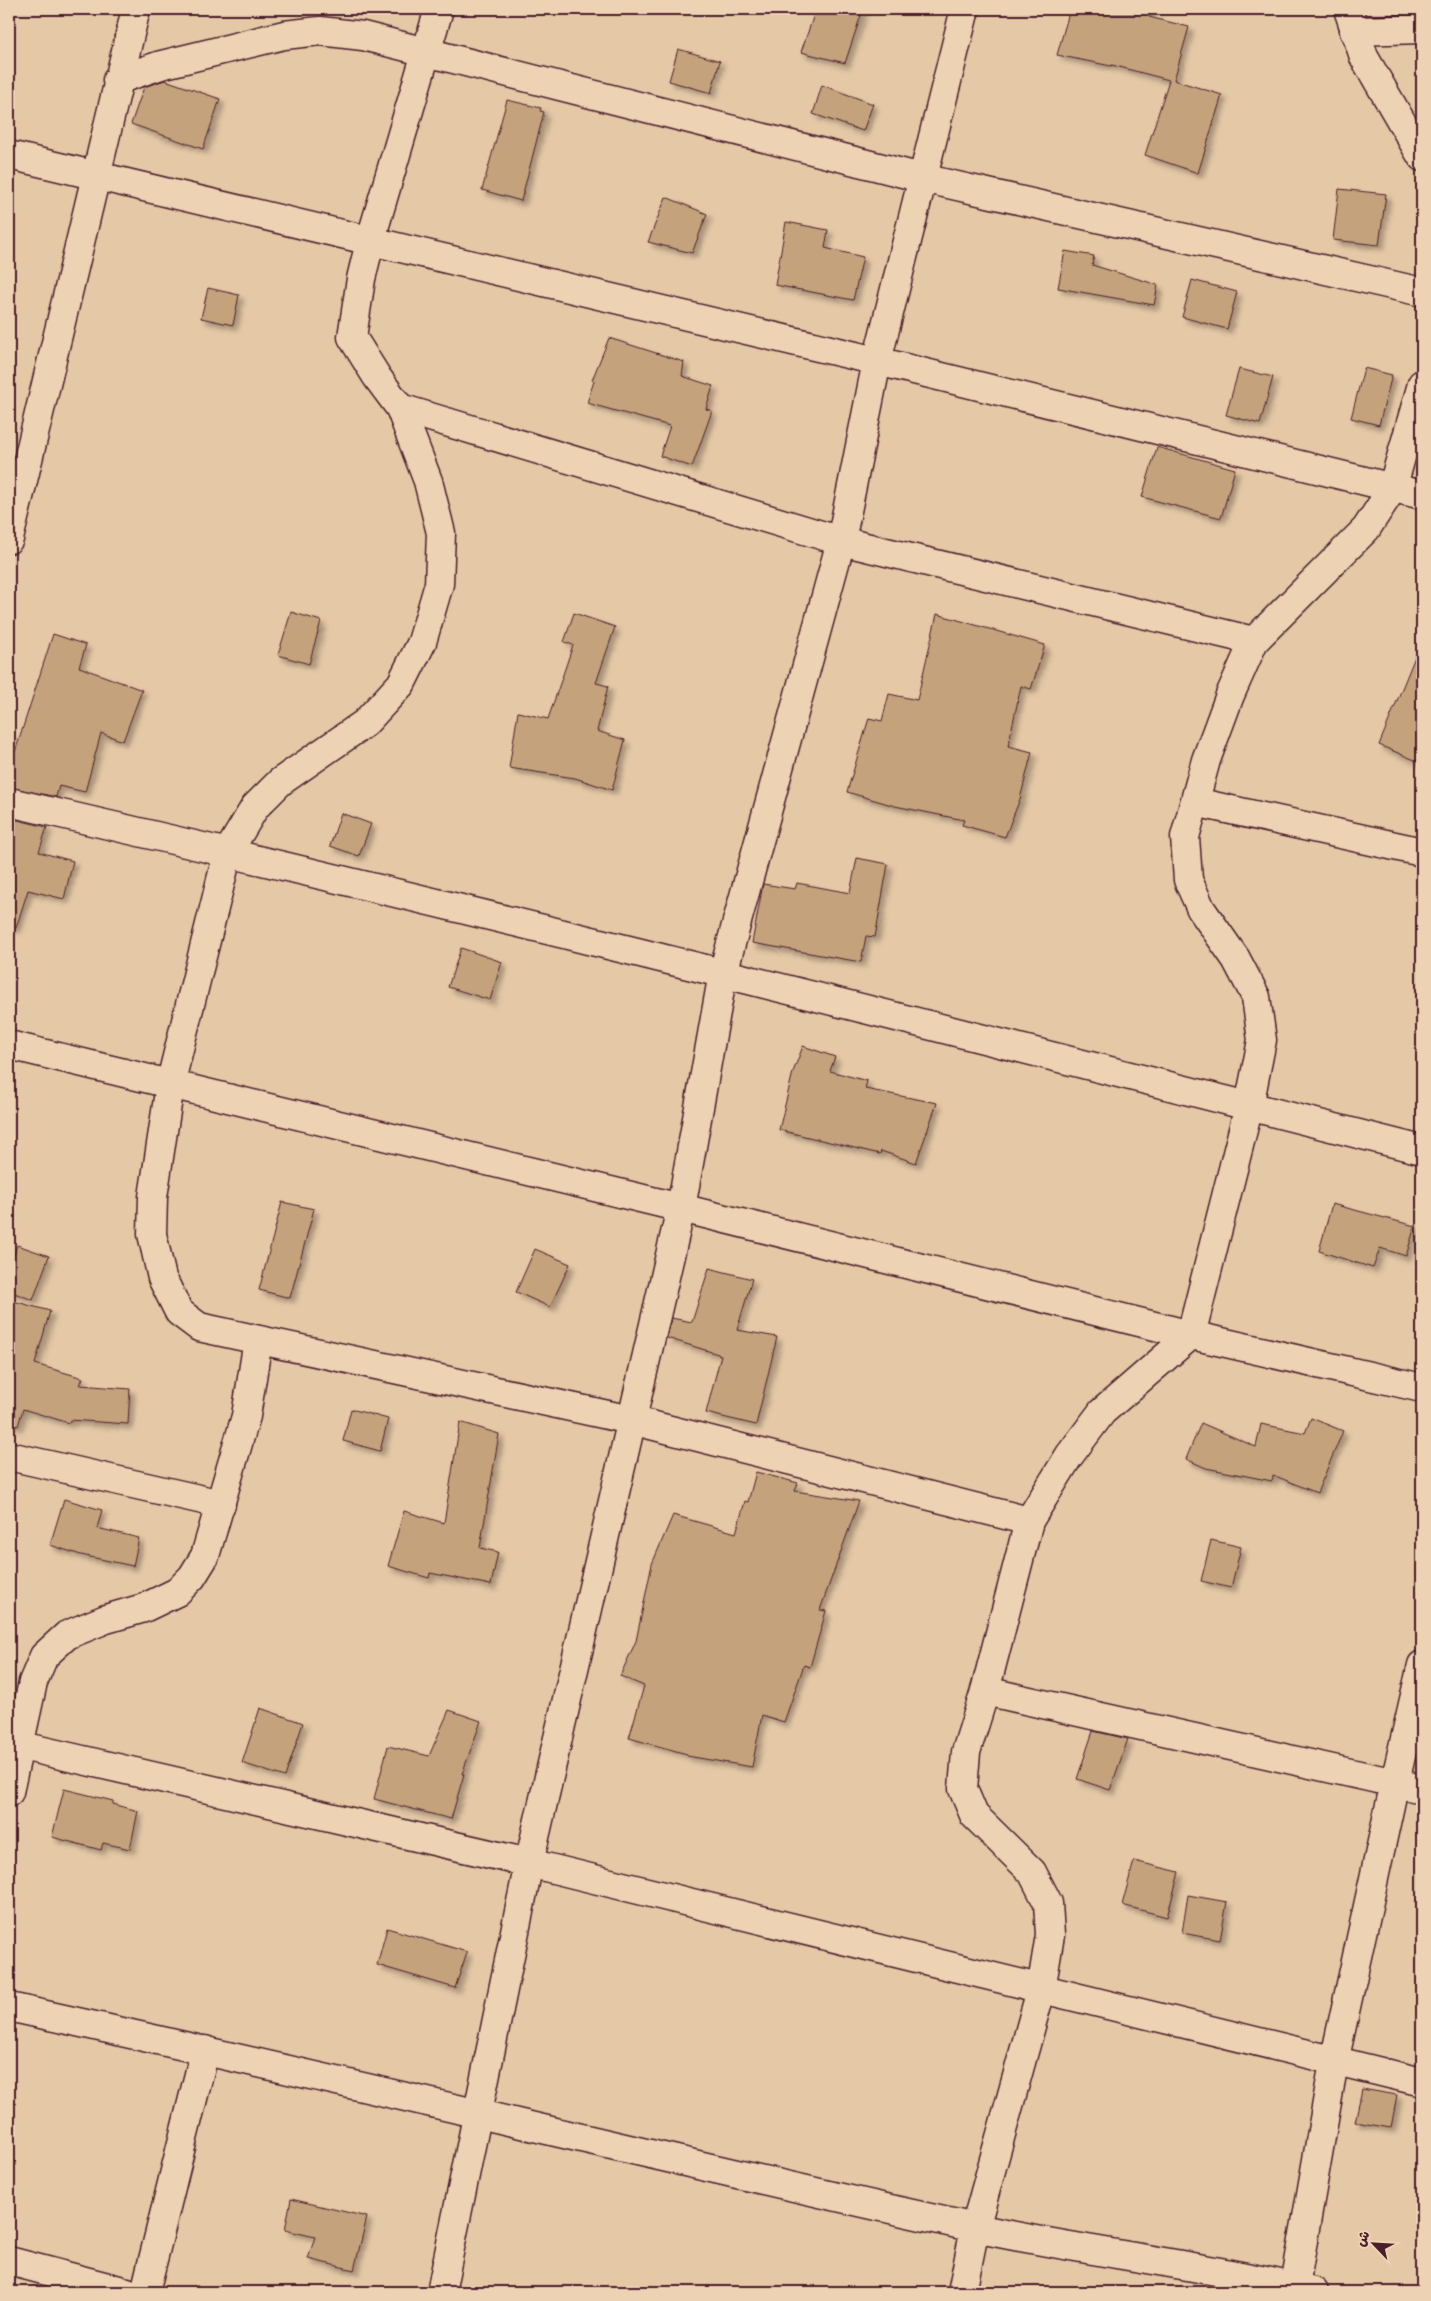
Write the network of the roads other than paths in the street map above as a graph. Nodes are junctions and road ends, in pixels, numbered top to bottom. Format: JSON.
{"nodes":[{"id":1,"x":136,"y":9,"type":"edge"},
{"id":2,"x":438,"y":9,"type":"edge"},
{"id":3,"x":965,"y":9,"type":"edge"},
{"id":4,"x":1351,"y":20,"type":"edge"},
{"id":5,"x":1422,"y":29,"type":"edge"},
{"id":6,"x":426,"y":52,"type":"junction"},
{"id":7,"x":118,"y":80,"type":"junction"},
{"id":8,"x":9,"y":155,"type":"edge"},
{"id":9,"x":1422,"y":157,"type":"edge"},
{"id":10,"x":97,"y":176,"type":"junction"},
{"id":11,"x":922,"y":178,"type":"junction"},
{"id":12,"x":370,"y":242,"type":"junction"},
{"id":13,"x":1422,"y":292,"type":"edge"},
{"id":14,"x":877,"y":360,"type":"junction"},
{"id":15,"x":1422,"y":384,"type":"edge"},
{"id":16,"x":400,"y":408,"type":"junction"},
{"id":17,"x":1392,"y":489,"type":"junction"},
{"id":18,"x":1422,"y":495,"type":"edge"},
{"id":19,"x":9,"y":540,"type":"edge"},
{"id":20,"x":840,"y":541,"type":"junction"},
{"id":21,"x":1254,"y":641,"type":"junction"},
{"id":22,"x":9,"y":802,"type":"edge"},
{"id":23,"x":1195,"y":802,"type":"junction"},
{"id":24,"x":228,"y":852,"type":"junction"},
{"id":25,"x":1422,"y":852,"type":"edge"},
{"id":26,"x":723,"y":973,"type":"junction"},
{"id":27,"x":9,"y":1045,"type":"edge"},
{"id":28,"x":170,"y":1085,"type":"junction"},
{"id":29,"x":1249,"y":1106,"type":"junction"},
{"id":30,"x":1422,"y":1150,"type":"edge"},
{"id":31,"x":682,"y":1208,"type":"junction"},
{"id":32,"x":1191,"y":1335,"type":"junction"},
{"id":33,"x":258,"y":1340,"type":"junction"},
{"id":34,"x":1422,"y":1388,"type":"edge"},
{"id":35,"x":630,"y":1420,"type":"junction"},
{"id":36,"x":9,"y":1456,"type":"edge"},
{"id":37,"x":221,"y":1504,"type":"junction"},
{"id":38,"x":1029,"y":1521,"type":"junction"},
{"id":39,"x":1422,"y":1665,"type":"edge"},
{"id":40,"x":985,"y":1691,"type":"junction"},
{"id":41,"x":14,"y":1744,"type":"edge"},
{"id":42,"x":1395,"y":1782,"type":"junction"},
{"id":43,"x":1422,"y":1789,"type":"edge"},
{"id":44,"x":9,"y":1792,"type":"edge"},
{"id":45,"x":529,"y":1863,"type":"junction"},
{"id":46,"x":1041,"y":1990,"type":"junction"},
{"id":47,"x":9,"y":2007,"type":"edge"},
{"id":48,"x":205,"y":2050,"type":"junction"},
{"id":49,"x":1334,"y":2062,"type":"junction"},
{"id":50,"x":1422,"y":2082,"type":"edge"},
{"id":51,"x":478,"y":2116,"type":"junction"},
{"id":52,"x":976,"y":2228,"type":"junction"},
{"id":53,"x":9,"y":2261,"type":"edge"},
{"id":54,"x":1301,"y":2291,"type":"edge"},
{"id":55,"x":127,"y":2292,"type":"edge"},
{"id":56,"x":145,"y":2292,"type":"edge"},
{"id":57,"x":441,"y":2292,"type":"edge"},
{"id":58,"x":962,"y":2292,"type":"edge"}],
"edges":[{"from":1,"to":7,"type":"street"},
{"from":2,"to":6,"type":"street"},
{"from":3,"to":11,"type":"street"},
{"from":4,"to":5,"type":"street"},
{"from":4,"to":9,"type":"street"},
{"from":6,"to":7,"type":"street"},
{"from":6,"to":11,"type":"street"},
{"from":6,"to":12,"type":"street"},
{"from":7,"to":10,"type":"street"},
{"from":8,"to":10,"type":"street"},
{"from":10,"to":12,"type":"street"},
{"from":10,"to":19,"type":"street"},
{"from":11,"to":13,"type":"street"},
{"from":11,"to":14,"type":"street"},
{"from":12,"to":14,"type":"street"},
{"from":12,"to":16,"type":"street"},
{"from":14,"to":17,"type":"street"},
{"from":14,"to":20,"type":"street"},
{"from":15,"to":17,"type":"street"},
{"from":16,"to":20,"type":"street"},
{"from":16,"to":24,"type":"street"},
{"from":17,"to":18,"type":"street"},
{"from":17,"to":21,"type":"street"},
{"from":20,"to":21,"type":"street"},
{"from":20,"to":26,"type":"street"},
{"from":21,"to":23,"type":"street"},
{"from":22,"to":24,"type":"street"},
{"from":23,"to":25,"type":"street"},
{"from":23,"to":29,"type":"street"},
{"from":24,"to":26,"type":"street"},
{"from":24,"to":28,"type":"street"},
{"from":26,"to":29,"type":"street"},
{"from":26,"to":31,"type":"street"},
{"from":27,"to":28,"type":"street"},
{"from":28,"to":31,"type":"street"},
{"from":28,"to":33,"type":"street"},
{"from":29,"to":30,"type":"street"},
{"from":29,"to":32,"type":"street"},
{"from":31,"to":32,"type":"street"},
{"from":31,"to":35,"type":"street"},
{"from":32,"to":34,"type":"street"},
{"from":32,"to":38,"type":"street"},
{"from":33,"to":35,"type":"street"},
{"from":33,"to":37,"type":"street"},
{"from":35,"to":38,"type":"street"},
{"from":35,"to":45,"type":"street"},
{"from":36,"to":37,"type":"street"},
{"from":37,"to":41,"type":"street"},
{"from":38,"to":40,"type":"street"},
{"from":39,"to":42,"type":"street"},
{"from":40,"to":42,"type":"street"},
{"from":40,"to":46,"type":"street"},
{"from":41,"to":44,"type":"street"},
{"from":41,"to":45,"type":"street"},
{"from":42,"to":43,"type":"street"},
{"from":42,"to":49,"type":"street"},
{"from":45,"to":46,"type":"street"},
{"from":45,"to":51,"type":"street"},
{"from":46,"to":49,"type":"street"},
{"from":46,"to":52,"type":"street"},
{"from":47,"to":48,"type":"street"},
{"from":48,"to":51,"type":"street"},
{"from":48,"to":56,"type":"street"},
{"from":49,"to":50,"type":"street"},
{"from":49,"to":54,"type":"street"},
{"from":51,"to":52,"type":"street"},
{"from":51,"to":57,"type":"street"},
{"from":52,"to":54,"type":"street"},
{"from":52,"to":58,"type":"street"},
{"from":53,"to":55,"type":"street"}]}
